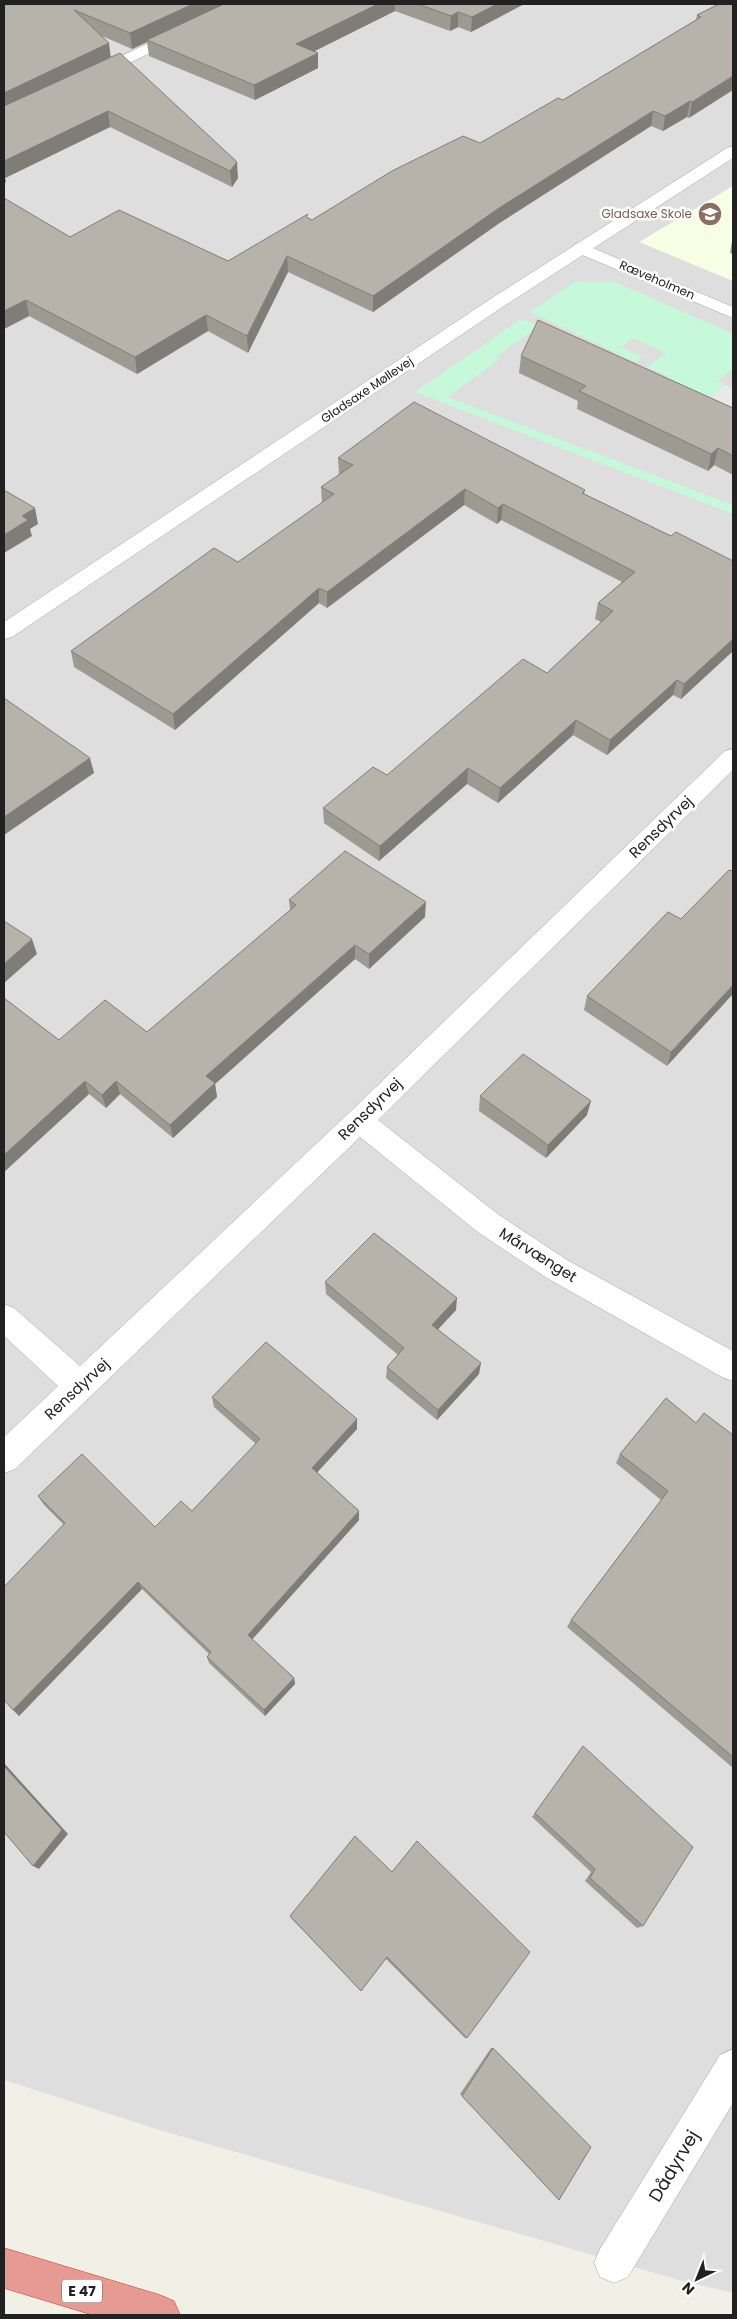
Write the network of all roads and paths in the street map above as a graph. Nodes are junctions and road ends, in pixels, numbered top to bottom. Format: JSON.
{"nodes":[{"id":1,"x":241,"y":4,"type":"edge"},
{"id":2,"x":81,"y":81,"type":"edge"},
{"id":3,"x":733,"y":151,"type":"edge"},
{"id":4,"x":581,"y":248,"type":"junction"},
{"id":5,"x":733,"y":313,"type":"edge"},
{"id":6,"x":4,"y":632,"type":"edge"},
{"id":7,"x":733,"y":757,"type":"edge"},
{"id":8,"x":359,"y":1120,"type":"junction"},
{"id":9,"x":4,"y":1317,"type":"edge"},
{"id":10,"x":733,"y":1367,"type":"edge"},
{"id":11,"x":80,"y":1386,"type":"junction"},
{"id":12,"x":4,"y":1458,"type":"edge"},
{"id":13,"x":733,"y":2068,"type":"edge"},
{"id":14,"x":614,"y":2263,"type":"dead end"},
{"id":15,"x":4,"y":2268,"type":"edge"},
{"id":16,"x":160,"y":2315,"type":"edge"}],
"edges":[{"from":1,"to":2,"type":"street"},
{"from":3,"to":4,"type":"street","name":"Gladsaxe Møllevej"},
{"from":4,"to":5,"type":"street","name":"Ræveholmen"},
{"from":4,"to":6,"type":"street","name":"Gladsaxe Møllevej"},
{"from":7,"to":8,"type":"street","name":"Rensdyrvej"},
{"from":8,"to":10,"type":"street","name":"Mårvænget"},
{"from":8,"to":11,"type":"street","name":"Rensdyrvej"},
{"from":9,"to":11,"type":"street"},
{"from":11,"to":12,"type":"street","name":"Rensdyrvej"},
{"from":13,"to":14,"type":"street","name":"Dådyrvej"},
{"from":15,"to":16,"type":"highway","number":"E 47"}]}
